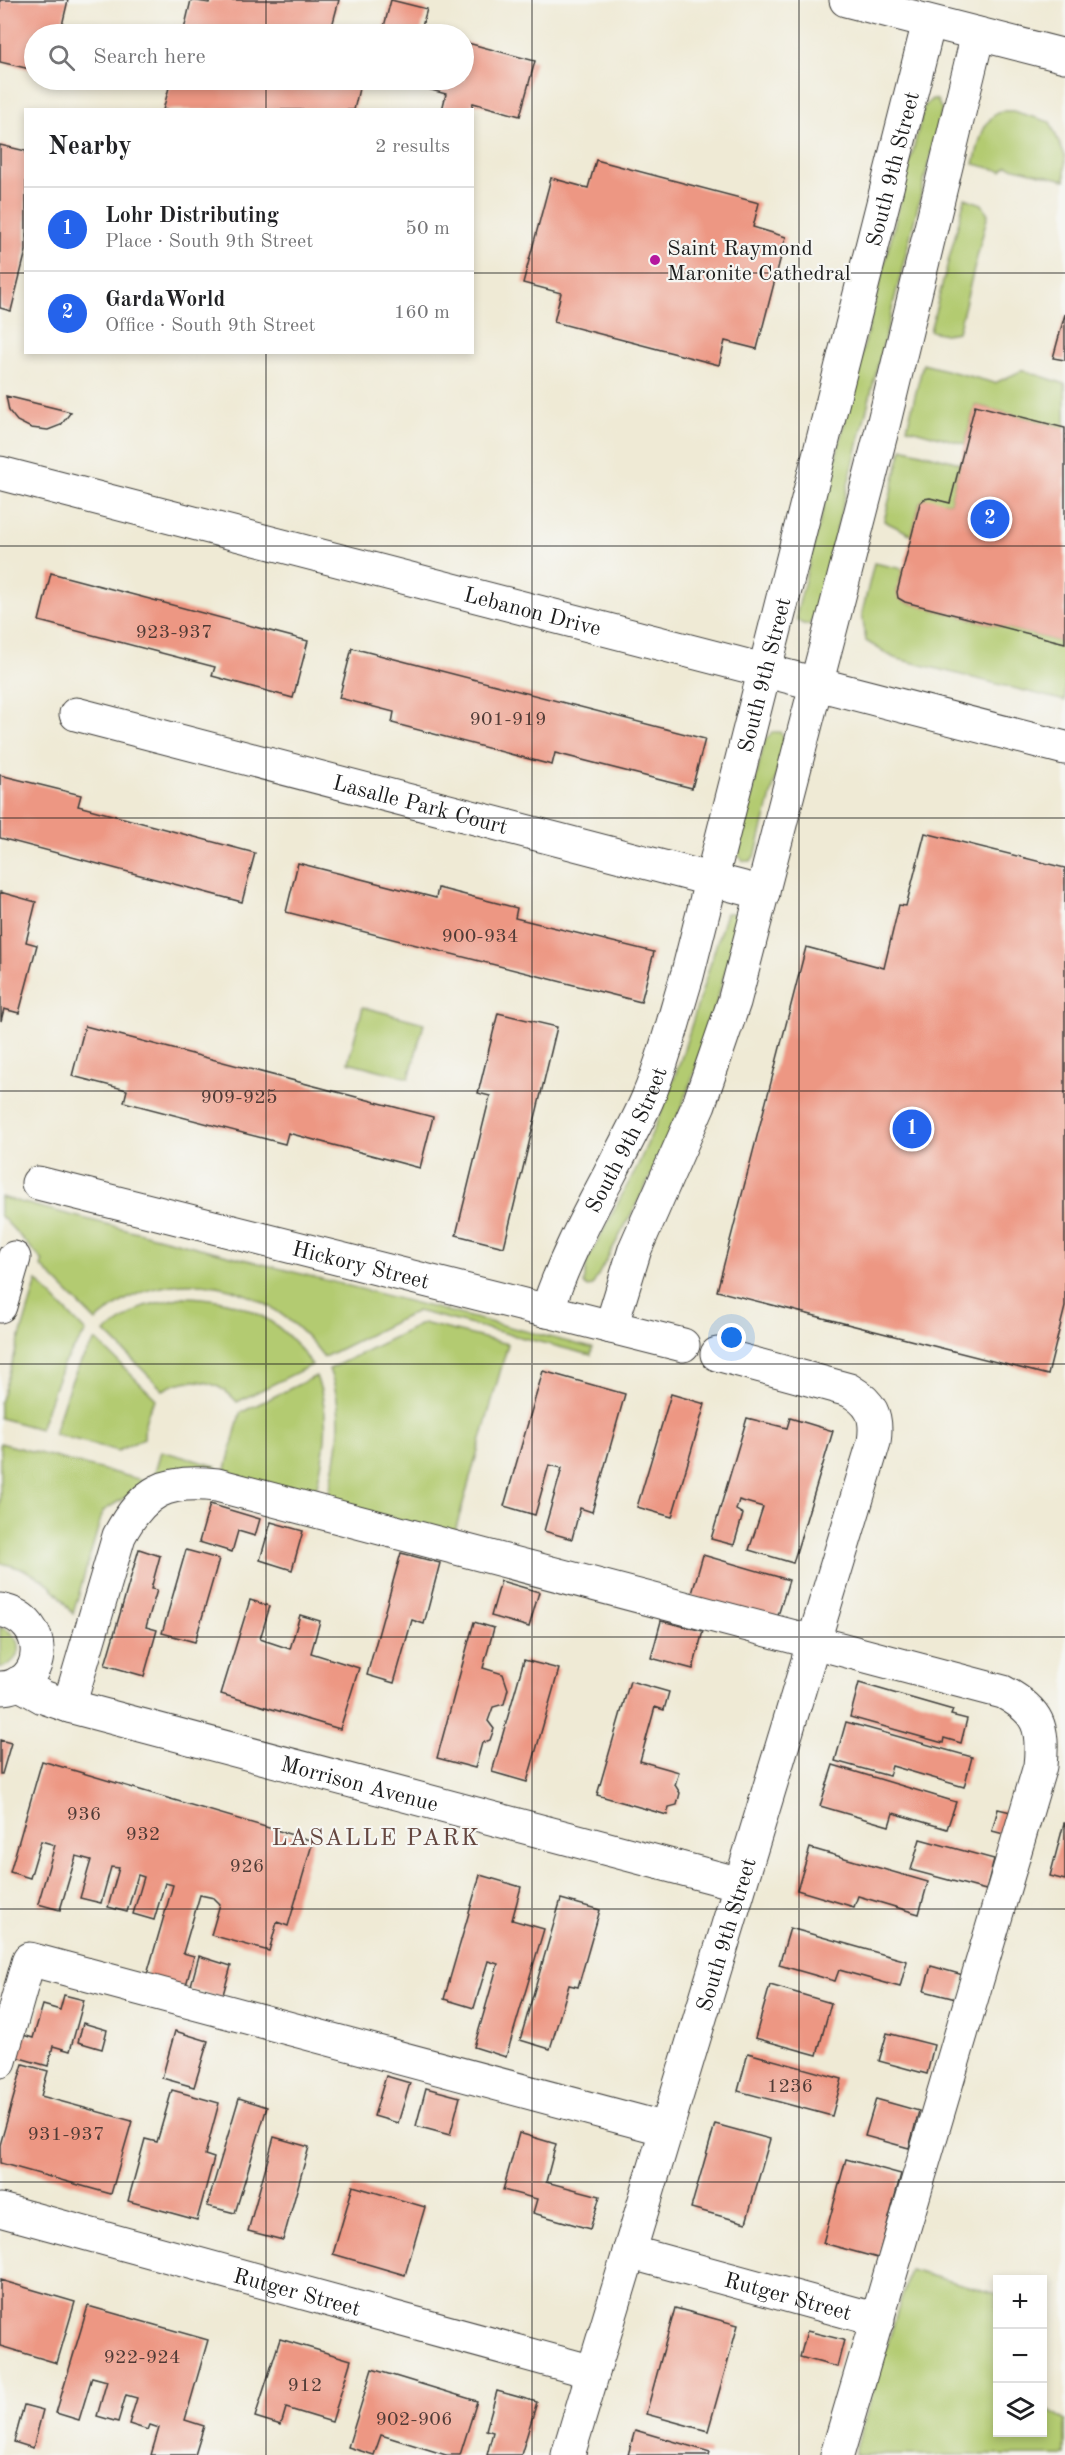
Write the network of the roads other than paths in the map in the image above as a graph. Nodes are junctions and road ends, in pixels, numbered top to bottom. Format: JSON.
{"nodes":[{"id":1,"x":846,"y":0,"type":"edge"},
{"id":2,"x":929,"y":22,"type":"junction"},
{"id":3,"x":978,"y":34,"type":"junction"},
{"id":4,"x":1065,"y":56,"type":"edge"},
{"id":5,"x":0,"y":473,"type":"edge"},
{"id":6,"x":765,"y":671,"type":"junction"},
{"id":7,"x":818,"y":684,"type":"junction"},
{"id":8,"x":76,"y":714,"type":"dead end"},
{"id":9,"x":1065,"y":748,"type":"edge"},
{"id":10,"x":712,"y":880,"type":"junction"},
{"id":11,"x":763,"y":893,"type":"junction"},
{"id":12,"x":38,"y":1183,"type":"dead end"},
{"id":13,"x":15,"y":1258,"type":"dead end"},
{"id":14,"x":0,"y":1306,"type":"edge"},
{"id":15,"x":547,"y":1311,"type":"junction"},
{"id":16,"x":610,"y":1327,"type":"junction"},
{"id":17,"x":683,"y":1345,"type":"dead end"},
{"id":18,"x":717,"y":1354,"type":"dead end"},
{"id":19,"x":0,"y":1610,"type":"edge"},
{"id":20,"x":813,"y":1642,"type":"junction"},
{"id":21,"x":9,"y":1686,"type":"edge"},
{"id":22,"x":69,"y":1706,"type":"junction"},
{"id":23,"x":740,"y":1884,"type":"junction"},
{"id":24,"x":0,"y":2061,"type":"edge"},
{"id":25,"x":666,"y":2129,"type":"junction"},
{"id":26,"x":0,"y":2210,"type":"edge"},
{"id":27,"x":629,"y":2252,"type":"junction"},
{"id":28,"x":878,"y":2320,"type":"junction"},
{"id":29,"x":593,"y":2372,"type":"junction"},
{"id":30,"x":568,"y":2455,"type":"edge"},
{"id":31,"x":837,"y":2455,"type":"edge"}],
"edges":[{"from":1,"to":2,"type":"street"},
{"from":2,"to":3,"type":"street"},
{"from":2,"to":6,"type":"street","name":"South 9th Street"},
{"from":3,"to":4,"type":"street"},
{"from":3,"to":7,"type":"street"},
{"from":5,"to":6,"type":"street","name":"Lebanon Drive"},
{"from":6,"to":7,"type":"street","name":"Lebanon Drive"},
{"from":6,"to":10,"type":"street","name":"South 9th Street"},
{"from":7,"to":9,"type":"street","name":"Lebanon Drive"},
{"from":7,"to":11,"type":"street"},
{"from":8,"to":10,"type":"street","name":"Lasalle Park Court"},
{"from":10,"to":11,"type":"street","name":"Lasalle Park Court"},
{"from":10,"to":15,"type":"street","name":"South 9th Street"},
{"from":11,"to":16,"type":"street"},
{"from":12,"to":15,"type":"street","name":"Hickory Street"},
{"from":13,"to":14,"type":"street"},
{"from":15,"to":16,"type":"street","name":"Hickory Street"},
{"from":16,"to":17,"type":"street","name":"Hickory Street"},
{"from":18,"to":20,"type":"street","name":"South 9th Street"},
{"from":19,"to":21,"type":"street","name":"Morrison Avenue"},
{"from":20,"to":22,"type":"street"},
{"from":20,"to":23,"type":"street","name":"South 9th Street"},
{"from":20,"to":28,"type":"street"},
{"from":21,"to":22,"type":"street","name":"Morrison Avenue"},
{"from":22,"to":23,"type":"street","name":"Morrison Avenue"},
{"from":23,"to":25,"type":"street","name":"South 9th Street"},
{"from":24,"to":25,"type":"street"},
{"from":25,"to":27,"type":"street","name":"South 9th Street"},
{"from":26,"to":29,"type":"street","name":"Rutger Street"},
{"from":27,"to":28,"type":"street","name":"Rutger Street"},
{"from":27,"to":29,"type":"street","name":"South 9th Street"},
{"from":28,"to":31,"type":"street"},
{"from":29,"to":30,"type":"street","name":"South 9th Street"}]}
